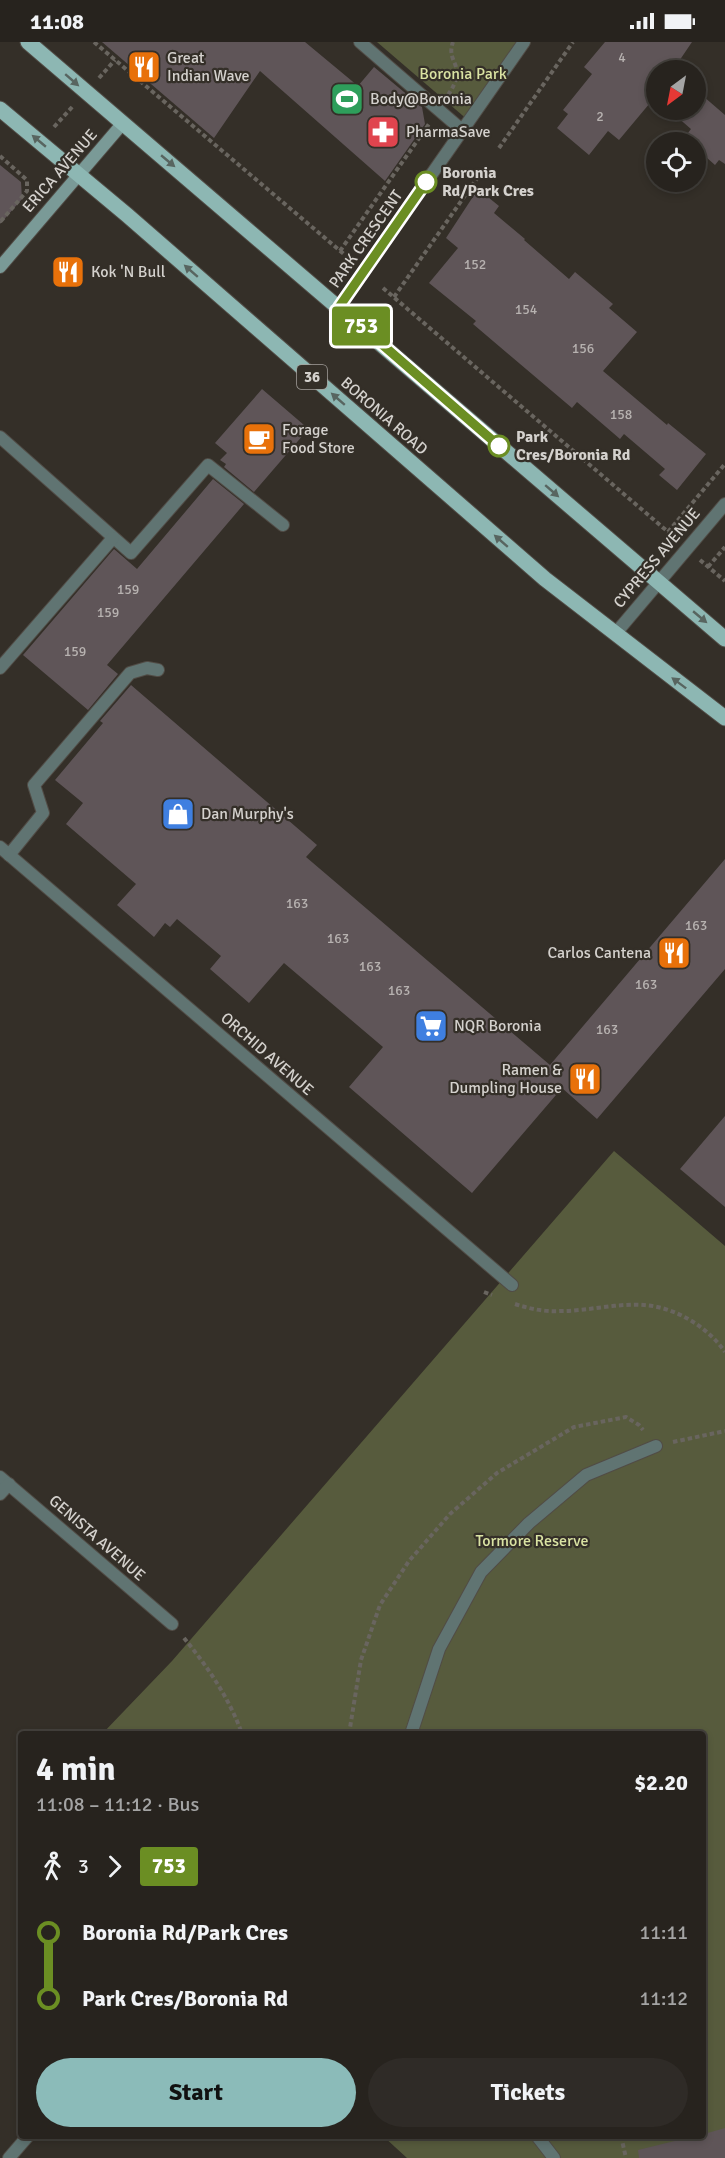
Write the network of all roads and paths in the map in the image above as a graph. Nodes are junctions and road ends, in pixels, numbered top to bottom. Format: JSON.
{"nodes":[{"id":1,"x":28,"y":42,"type":"edge"},
{"id":2,"x":94,"y":42,"type":"edge"},
{"id":3,"x":360,"y":42,"type":"edge"},
{"id":4,"x":453,"y":42,"type":"edge"},
{"id":5,"x":524,"y":42,"type":"edge"},
{"id":6,"x":573,"y":42,"type":"edge"},
{"id":7,"x":116,"y":60,"type":"junction"},
{"id":8,"x":86,"y":92,"type":"junction"},
{"id":9,"x":446,"y":98,"type":"dead end"},
{"id":10,"x":0,"y":108,"type":"edge"},
{"id":11,"x":431,"y":122,"type":"dead end"},
{"id":12,"x":123,"y":123,"type":"junction"},
{"id":13,"x":462,"y":130,"type":"junction"},
{"id":14,"x":42,"y":144,"type":"junction"},
{"id":15,"x":500,"y":148,"type":"dead end"},
{"id":16,"x":0,"y":156,"type":"edge"},
{"id":17,"x":485,"y":167,"type":"dead end"},
{"id":18,"x":78,"y":174,"type":"junction"},
{"id":19,"x":0,"y":220,"type":"edge"},
{"id":20,"x":340,"y":251,"type":"junction"},
{"id":21,"x":345,"y":255,"type":"dead end"},
{"id":22,"x":0,"y":267,"type":"edge"},
{"id":23,"x":383,"y":288,"type":"dead end"},
{"id":24,"x":394,"y":297,"type":"junction"},
{"id":25,"x":339,"y":307,"type":"junction"},
{"id":26,"x":0,"y":437,"type":"edge"},
{"id":27,"x":725,"y":464,"type":"edge"},
{"id":28,"x":725,"y":504,"type":"edge"},
{"id":29,"x":283,"y":525,"type":"dead end"},
{"id":30,"x":113,"y":538,"type":"junction"},
{"id":31,"x":725,"y":547,"type":"edge"},
{"id":32,"x":725,"y":581,"type":"edge"},
{"id":33,"x":658,"y":582,"type":"junction"},
{"id":34,"x":615,"y":634,"type":"junction"},
{"id":35,"x":725,"y":639,"type":"edge"},
{"id":36,"x":0,"y":668,"type":"edge"},
{"id":37,"x":158,"y":670,"type":"dead end"},
{"id":38,"x":725,"y":718,"type":"edge"},
{"id":39,"x":4,"y":851,"type":"edge"},
{"id":40,"x":512,"y":1285,"type":"dead end"},
{"id":41,"x":484,"y":1292,"type":"dead end"},
{"id":42,"x":493,"y":1296,"type":"dead end"},
{"id":43,"x":512,"y":1304,"type":"dead end"},
{"id":44,"x":725,"y":1352,"type":"edge"},
{"id":45,"x":725,"y":1431,"type":"edge"},
{"id":46,"x":656,"y":1446,"type":"junction"},
{"id":47,"x":4,"y":1481,"type":"edge"},
{"id":48,"x":0,"y":1494,"type":"edge"},
{"id":49,"x":172,"y":1624,"type":"joint"},
{"id":50,"x":241,"y":1731,"type":"edge"},
{"id":51,"x":349,"y":1731,"type":"edge"},
{"id":52,"x":412,"y":1731,"type":"edge"},
{"id":53,"x":25,"y":2139,"type":"edge"},
{"id":54,"x":539,"y":2139,"type":"edge"},
{"id":55,"x":622,"y":2139,"type":"edge"},
{"id":56,"x":9,"y":2158,"type":"edge"},
{"id":57,"x":554,"y":2158,"type":"edge"},
{"id":58,"x":626,"y":2158,"type":"edge"}],
"edges":[{"from":1,"to":8,"type":"main road","one_way":true},
{"from":2,"to":7,"type":"path"},
{"from":3,"to":13,"type":"street"},
{"from":4,"to":9,"type":"path"},
{"from":5,"to":13,"type":"street","name":"PARK CRESCENT"},
{"from":6,"to":15,"type":"path"},
{"from":7,"to":8,"type":"path"},
{"from":7,"to":20,"type":"path"},
{"from":8,"to":12,"type":"main road"},
{"from":8,"to":14,"type":"path"},
{"from":14,"to":10,"type":"main road","name":"BORONIA ROAD","number":"36","one_way":true},
{"from":11,"to":20,"type":"path"},
{"from":12,"to":18,"type":"main road","name":"ERICA AVENUE"},
{"from":12,"to":25,"type":"main road","one_way":true},
{"from":13,"to":25,"type":"street","name":"PARK CRESCENT"},
{"from":14,"to":18,"type":"main road","name":"BORONIA ROAD","number":"36"},
{"from":16,"to":19,"type":"path"},
{"from":17,"to":24,"type":"path"},
{"from":18,"to":22,"type":"main road","name":"ERICA AVENUE"},
{"from":34,"to":18,"type":"main road","name":"BORONIA ROAD","number":"36","one_way":true},
{"from":20,"to":21,"type":"path"},
{"from":23,"to":24,"type":"path"},
{"from":24,"to":27,"type":"path"},
{"from":25,"to":33,"type":"main road","one_way":true},
{"from":26,"to":30,"type":"street"},
{"from":28,"to":33,"type":"street","name":"CYPRESS AVENUE"},
{"from":29,"to":30,"type":"street"},
{"from":30,"to":36,"type":"street"},
{"from":31,"to":32,"type":"path"},
{"from":33,"to":34,"type":"street","name":"CYPRESS AVENUE"},
{"from":33,"to":35,"type":"main road","one_way":true},
{"from":38,"to":34,"type":"main road","name":"BORONIA ROAD","number":"36","one_way":true},
{"from":37,"to":39,"type":"street"},
{"from":39,"to":40,"type":"street","name":"ORCHID AVENUE"},
{"from":41,"to":42,"type":"path"},
{"from":43,"to":44,"type":"path"},
{"from":45,"to":46,"type":"path"},
{"from":46,"to":51,"type":"path"},
{"from":46,"to":52,"type":"street"},
{"from":47,"to":48,"type":"street"},
{"from":47,"to":49,"type":"street","name":"GENISTA AVENUE"},
{"from":49,"to":50,"type":"path"},
{"from":53,"to":56,"type":"street"},
{"from":54,"to":57,"type":"street"},
{"from":55,"to":58,"type":"path"}]}
